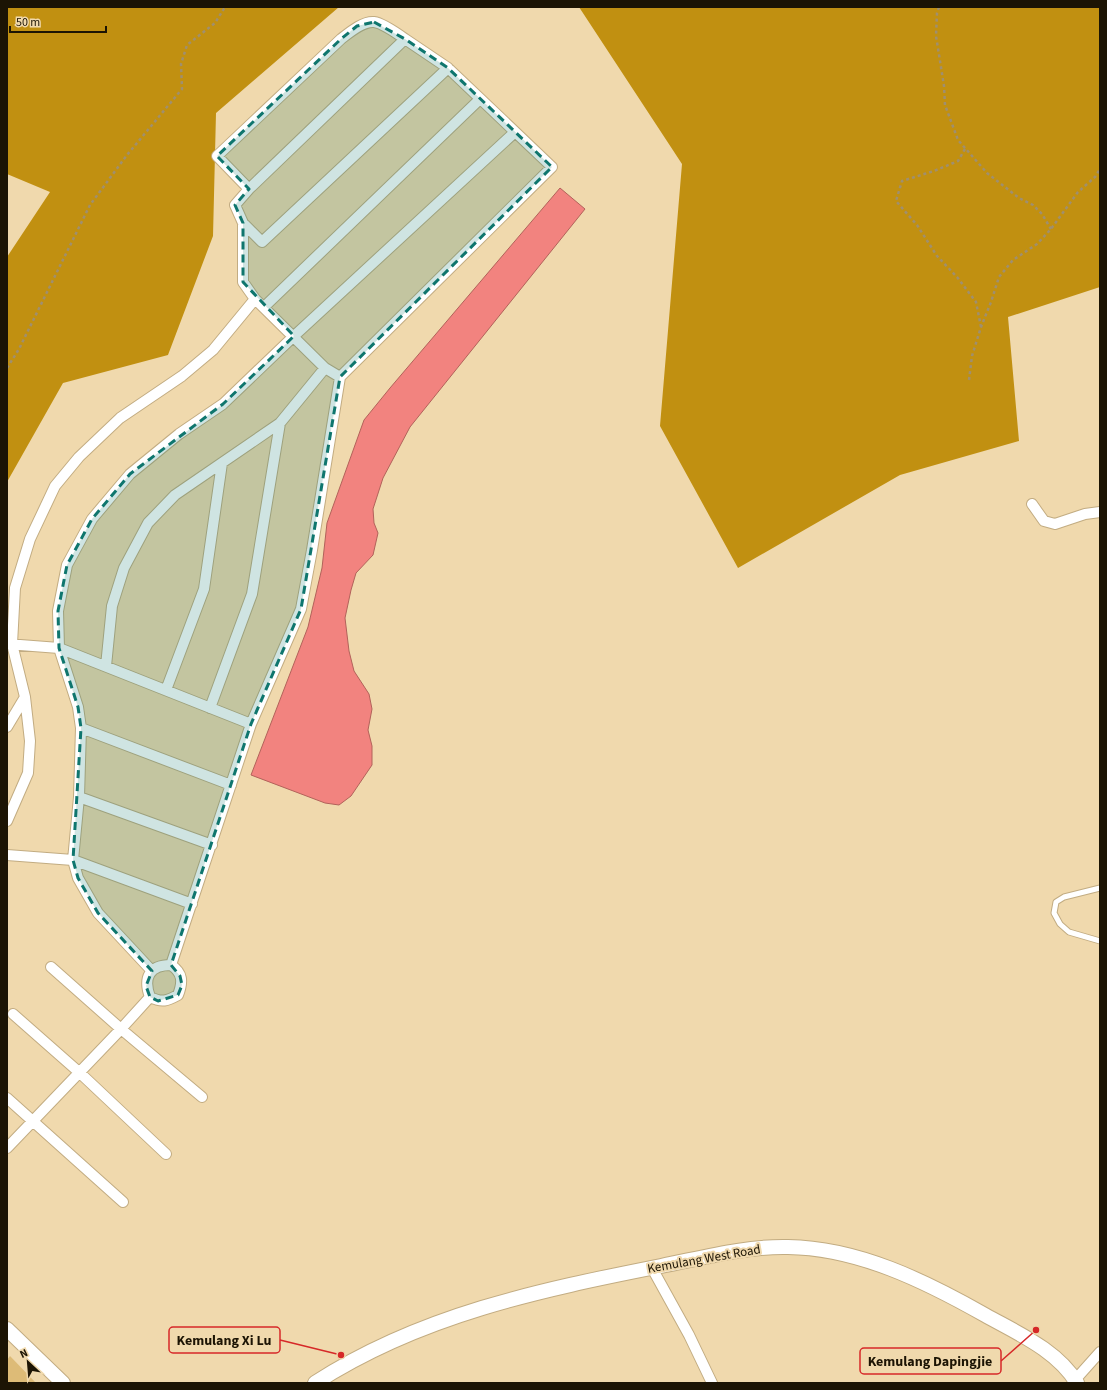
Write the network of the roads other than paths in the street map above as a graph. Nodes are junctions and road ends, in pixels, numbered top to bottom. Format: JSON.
{"nodes":[{"id":1,"x":405,"y":39,"type":"junction"},
{"id":2,"x":448,"y":68,"type":"junction"},
{"id":3,"x":480,"y":99,"type":"junction"},
{"id":4,"x":515,"y":132,"type":"junction"},
{"id":5,"x":249,"y":189,"type":"junction"},
{"id":6,"x":244,"y":223,"type":"junction"},
{"id":7,"x":255,"y":299,"type":"junction"},
{"id":8,"x":264,"y":307,"type":"junction"},
{"id":9,"x":294,"y":336,"type":"junction"},
{"id":10,"x":325,"y":368,"type":"junction"},
{"id":11,"x":340,"y":377,"type":"junction"},
{"id":12,"x":280,"y":424,"type":"junction"},
{"id":13,"x":222,"y":463,"type":"junction"},
{"id":14,"x":1032,"y":504,"type":"dead end"},
{"id":15,"x":1100,"y":512,"type":"edge"},
{"id":16,"x":10,"y":644,"type":"edge"},
{"id":17,"x":59,"y":648,"type":"junction"},
{"id":18,"x":106,"y":666,"type":"junction"},
{"id":19,"x":166,"y":690,"type":"junction"},
{"id":20,"x":25,"y":697,"type":"junction"},
{"id":21,"x":210,"y":708,"type":"junction"},
{"id":22,"x":251,"y":724,"type":"junction"},
{"id":23,"x":7,"y":727,"type":"edge"},
{"id":24,"x":81,"y":728,"type":"junction"},
{"id":25,"x":232,"y":785,"type":"junction"},
{"id":26,"x":79,"y":797,"type":"junction"},
{"id":27,"x":7,"y":821,"type":"edge"},
{"id":28,"x":212,"y":845,"type":"junction"},
{"id":29,"x":7,"y":855,"type":"edge"},
{"id":30,"x":73,"y":860,"type":"junction"},
{"id":31,"x":1100,"y":888,"type":"edge"},
{"id":32,"x":192,"y":904,"type":"junction"},
{"id":33,"x":1100,"y":941,"type":"edge"},
{"id":34,"x":171,"y":965,"type":"junction"},
{"id":35,"x":51,"y":967,"type":"dead end"},
{"id":36,"x":152,"y":971,"type":"junction"},
{"id":37,"x":150,"y":997,"type":"junction"},
{"id":38,"x":13,"y":1014,"type":"dead end"},
{"id":39,"x":122,"y":1029,"type":"junction"},
{"id":40,"x":80,"y":1073,"type":"junction"},
{"id":41,"x":202,"y":1096,"type":"dead end"},
{"id":42,"x":7,"y":1098,"type":"edge"},
{"id":43,"x":32,"y":1121,"type":"junction"},
{"id":44,"x":7,"y":1148,"type":"edge"},
{"id":45,"x":166,"y":1154,"type":"dead end"},
{"id":46,"x":123,"y":1202,"type":"dead end"},
{"id":47,"x":652,"y":1268,"type":"junction"},
{"id":48,"x":8,"y":1332,"type":"edge"},
{"id":49,"x":1100,"y":1352,"type":"edge"},
{"id":50,"x":1076,"y":1381,"type":"edge"},
{"id":51,"x":62,"y":1383,"type":"edge"},
{"id":52,"x":315,"y":1383,"type":"edge"},
{"id":53,"x":712,"y":1383,"type":"edge"}],
"edges":[{"from":1,"to":2,"type":"street"},
{"from":1,"to":5,"type":"street"},
{"from":1,"to":5,"type":"street"},
{"from":2,"to":3,"type":"street"},
{"from":2,"to":6,"type":"street"},
{"from":3,"to":4,"type":"street"},
{"from":3,"to":8,"type":"street"},
{"from":4,"to":9,"type":"street"},
{"from":4,"to":11,"type":"street"},
{"from":5,"to":6,"type":"street"},
{"from":6,"to":7,"type":"street"},
{"from":7,"to":8,"type":"street"},
{"from":7,"to":16,"type":"street"},
{"from":8,"to":9,"type":"street"},
{"from":9,"to":10,"type":"street"},
{"from":9,"to":17,"type":"street"},
{"from":10,"to":11,"type":"street"},
{"from":10,"to":12,"type":"street"},
{"from":11,"to":22,"type":"street"},
{"from":12,"to":13,"type":"street"},
{"from":12,"to":21,"type":"street"},
{"from":13,"to":18,"type":"street"},
{"from":13,"to":19,"type":"street"},
{"from":14,"to":15,"type":"street"},
{"from":16,"to":17,"type":"street"},
{"from":16,"to":20,"type":"street"},
{"from":17,"to":18,"type":"street"},
{"from":17,"to":24,"type":"street"},
{"from":18,"to":19,"type":"street"},
{"from":19,"to":21,"type":"street"},
{"from":20,"to":23,"type":"street"},
{"from":20,"to":27,"type":"street"},
{"from":21,"to":22,"type":"street"},
{"from":22,"to":25,"type":"street"},
{"from":24,"to":25,"type":"street"},
{"from":24,"to":26,"type":"street"},
{"from":25,"to":28,"type":"street"},
{"from":26,"to":28,"type":"street"},
{"from":26,"to":30,"type":"street"},
{"from":28,"to":32,"type":"street"},
{"from":29,"to":30,"type":"street"},
{"from":30,"to":32,"type":"street"},
{"from":30,"to":36,"type":"street"},
{"from":31,"to":33,"type":"lane"},
{"from":32,"to":34,"type":"street"},
{"from":34,"to":36,"type":"street"},
{"from":34,"to":37,"type":"street"},
{"from":35,"to":39,"type":"street"},
{"from":36,"to":37,"type":"street"},
{"from":37,"to":39,"type":"street"},
{"from":38,"to":40,"type":"street"},
{"from":39,"to":40,"type":"street"},
{"from":39,"to":41,"type":"street"},
{"from":40,"to":43,"type":"street"},
{"from":40,"to":45,"type":"street"},
{"from":42,"to":43,"type":"street"},
{"from":43,"to":44,"type":"street"},
{"from":43,"to":46,"type":"street"},
{"from":47,"to":50,"type":"street","name":"Kemulang West Road"},
{"from":47,"to":52,"type":"street","name":"Kemulang West Road"},
{"from":47,"to":53,"type":"street"},
{"from":48,"to":51,"type":"street"},
{"from":49,"to":50,"type":"street"}]}
